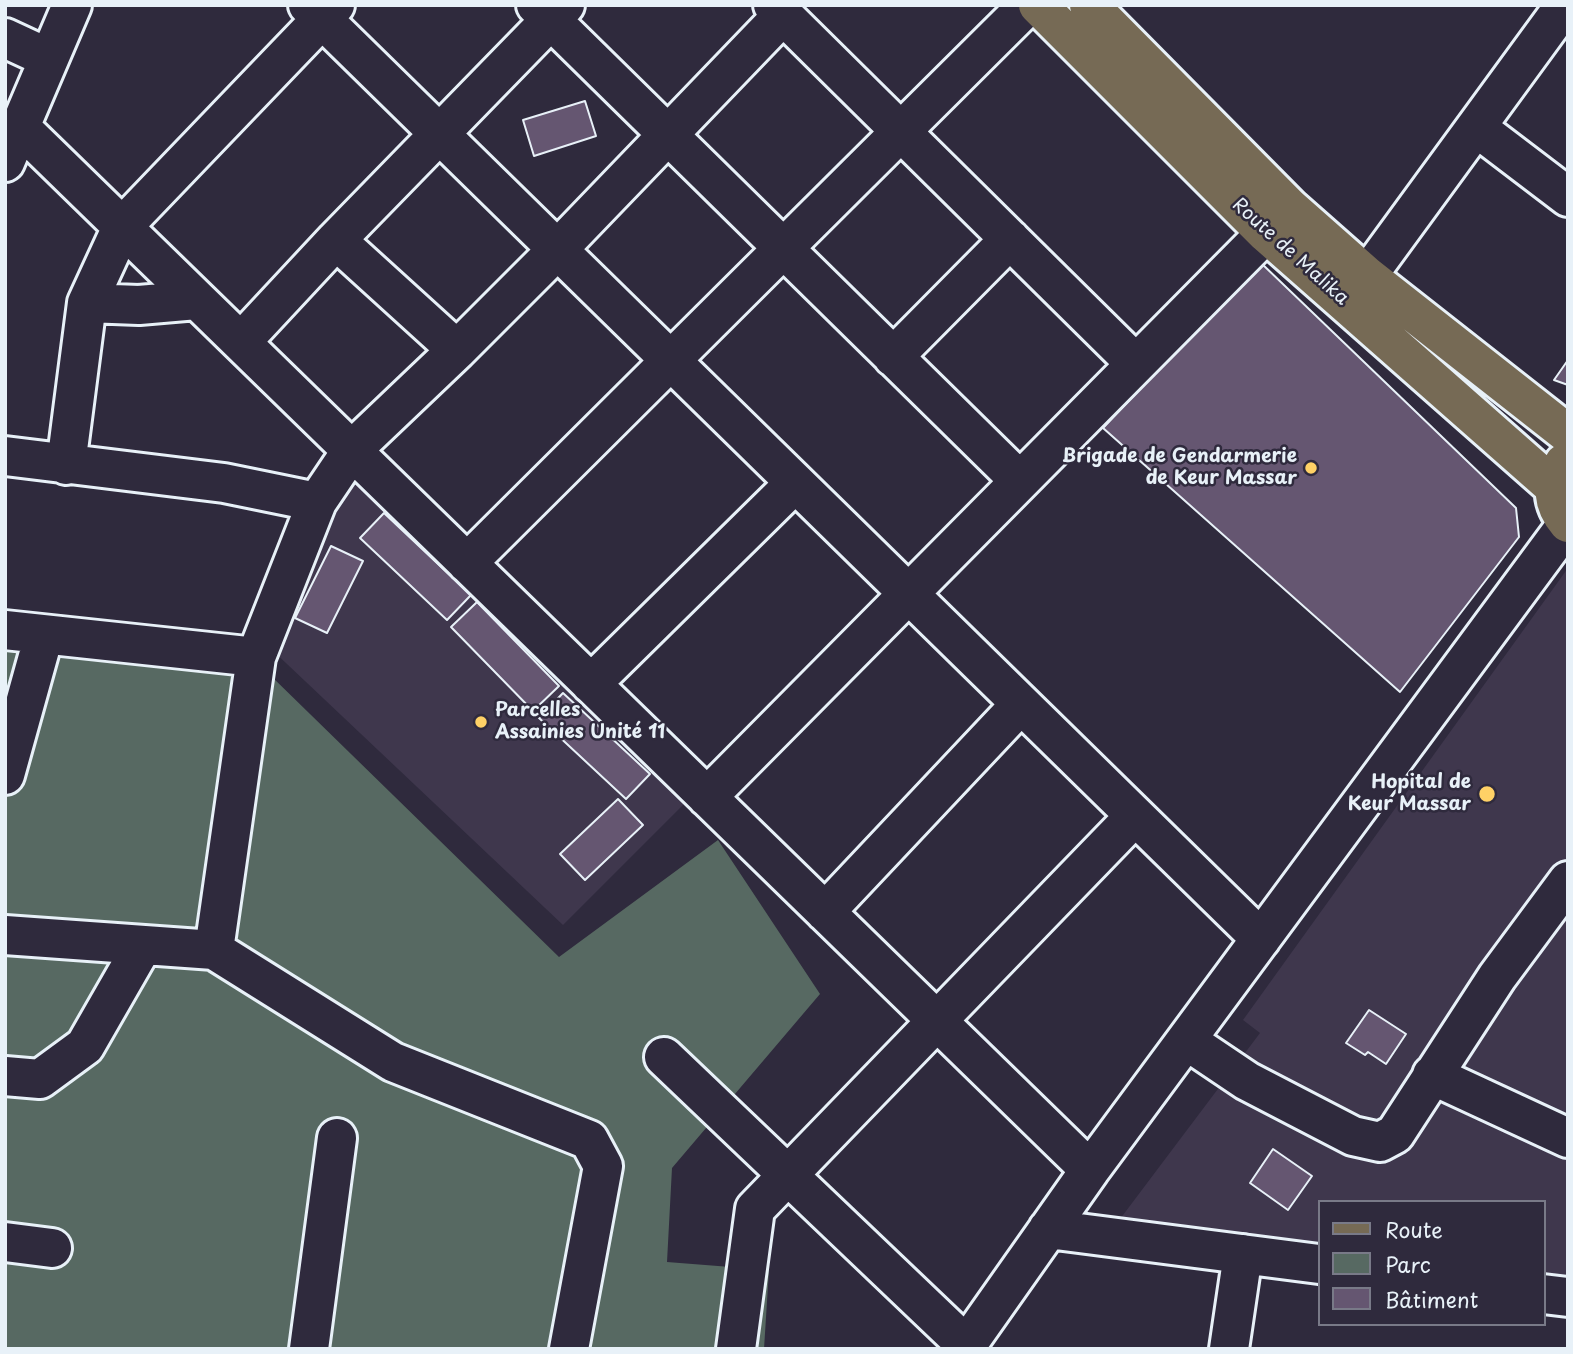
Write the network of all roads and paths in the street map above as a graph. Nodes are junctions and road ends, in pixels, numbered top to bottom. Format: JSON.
{"nodes":[{"id":1,"x":72,"y":5,"type":"edge"},
{"id":2,"x":1028,"y":5,"type":"edge"},
{"id":3,"x":1038,"y":5,"type":"edge"},
{"id":4,"x":1089,"y":5,"type":"edge"},
{"id":5,"x":1565,"y":5,"type":"edge"},
{"id":6,"x":322,"y":10,"type":"edge"},
{"id":7,"x":551,"y":10,"type":"edge"},
{"id":8,"x":778,"y":10,"type":"edge"},
{"id":9,"x":5,"y":38,"type":"edge"},
{"id":10,"x":48,"y":58,"type":"junction"},
{"id":11,"x":20,"y":127,"type":"junction"},
{"id":12,"x":1476,"y":127,"type":"junction"},
{"id":13,"x":901,"y":131,"type":"junction"},
{"id":14,"x":440,"y":135,"type":"junction"},
{"id":15,"x":668,"y":135,"type":"junction"},
{"id":16,"x":5,"y":162,"type":"edge"},
{"id":17,"x":1568,"y":197,"type":"edge"},
{"id":18,"x":122,"y":227,"type":"junction"},
{"id":19,"x":1266,"y":233,"type":"junction"},
{"id":20,"x":1010,"y":239,"type":"junction"},
{"id":21,"x":336,"y":240,"type":"junction"},
{"id":22,"x":783,"y":248,"type":"junction"},
{"id":23,"x":557,"y":250,"type":"junction"},
{"id":24,"x":1367,"y":276,"type":"junction"},
{"id":25,"x":197,"y":300,"type":"junction"},
{"id":26,"x":87,"y":303,"type":"junction"},
{"id":27,"x":241,"y":342,"type":"junction"},
{"id":28,"x":457,"y":350,"type":"junction"},
{"id":29,"x":893,"y":357,"type":"junction"},
{"id":30,"x":670,"y":360,"type":"junction"},
{"id":31,"x":1136,"y":364,"type":"junction"},
{"id":32,"x":1568,"y":433,"type":"edge"},
{"id":33,"x":352,"y":450,"type":"junction"},
{"id":34,"x":5,"y":456,"type":"edge"},
{"id":35,"x":66,"y":465,"type":"junction"},
{"id":36,"x":1561,"y":473,"type":"edge"},
{"id":37,"x":1020,"y":481,"type":"junction"},
{"id":38,"x":795,"y":483,"type":"junction"},
{"id":39,"x":317,"y":502,"type":"junction"},
{"id":40,"x":1568,"y":523,"type":"edge"},
{"id":41,"x":467,"y":563,"type":"junction"},
{"id":42,"x":909,"y":594,"type":"junction"},
{"id":43,"x":5,"y":630,"type":"edge"},
{"id":44,"x":44,"y":635,"type":"junction"},
{"id":45,"x":256,"y":657,"type":"junction"},
{"id":46,"x":591,"y":684,"type":"junction"},
{"id":47,"x":1021,"y":704,"type":"junction"},
{"id":48,"x":5,"y":775,"type":"edge"},
{"id":49,"x":708,"y":797,"type":"junction"},
{"id":50,"x":1135,"y":816,"type":"junction"},
{"id":51,"x":1568,"y":881,"type":"edge"},
{"id":52,"x":825,"y":912,"type":"junction"},
{"id":53,"x":5,"y":935,"type":"edge"},
{"id":54,"x":1261,"y":939,"type":"junction"},
{"id":55,"x":142,"y":945,"type":"junction"},
{"id":56,"x":214,"y":950,"type":"junction"},
{"id":57,"x":937,"y":1021,"type":"junction"},
{"id":58,"x":1186,"y":1040,"type":"junction"},
{"id":59,"x":663,"y":1057,"type":"dead end"},
{"id":60,"x":1432,"y":1075,"type":"junction"},
{"id":61,"x":5,"y":1076,"type":"edge"},
{"id":62,"x":337,"y":1138,"type":"dead end"},
{"id":63,"x":1568,"y":1138,"type":"edge"},
{"id":64,"x":1090,"y":1170,"type":"junction"},
{"id":65,"x":788,"y":1175,"type":"junction"},
{"id":66,"x":1048,"y":1229,"type":"junction"},
{"id":67,"x":5,"y":1242,"type":"edge"},
{"id":68,"x":51,"y":1248,"type":"dead end"},
{"id":69,"x":1243,"y":1254,"type":"junction"},
{"id":70,"x":1318,"y":1264,"type":"edge"},
{"id":71,"x":1545,"y":1294,"type":"edge"},
{"id":72,"x":1568,"y":1297,"type":"edge"},
{"id":73,"x":965,"y":1347,"type":"edge"},
{"id":74,"x":309,"y":1349,"type":"edge"},
{"id":75,"x":569,"y":1349,"type":"edge"},
{"id":76,"x":736,"y":1349,"type":"edge"},
{"id":77,"x":1229,"y":1349,"type":"edge"}],
"edges":[{"from":1,"to":10,"type":"street"},
{"from":2,"to":13,"type":"street"},
{"from":3,"to":19,"type":"main road","name":"Route de Malika"},
{"from":4,"to":24,"type":"main road","name":"Route de Malika"},
{"from":5,"to":12,"type":"street"},
{"from":6,"to":14,"type":"street"},
{"from":6,"to":18,"type":"street"},
{"from":7,"to":14,"type":"street"},
{"from":7,"to":15,"type":"street"},
{"from":8,"to":13,"type":"street"},
{"from":8,"to":15,"type":"street"},
{"from":9,"to":10,"type":"street"},
{"from":10,"to":11,"type":"street"},
{"from":11,"to":16,"type":"street"},
{"from":11,"to":18,"type":"street"},
{"from":12,"to":17,"type":"street"},
{"from":12,"to":24,"type":"street"},
{"from":13,"to":20,"type":"street"},
{"from":13,"to":22,"type":"street"},
{"from":14,"to":21,"type":"street"},
{"from":14,"to":23,"type":"street"},
{"from":15,"to":22,"type":"street"},
{"from":15,"to":23,"type":"street"},
{"from":18,"to":25,"type":"street"},
{"from":18,"to":26,"type":"street"},
{"from":19,"to":31,"type":"street"},
{"from":19,"to":36,"type":"main road","name":"Route de Malika"},
{"from":20,"to":29,"type":"street"},
{"from":20,"to":31,"type":"street"},
{"from":21,"to":27,"type":"street"},
{"from":21,"to":28,"type":"street"},
{"from":22,"to":29,"type":"street"},
{"from":22,"to":30,"type":"street"},
{"from":23,"to":28,"type":"street"},
{"from":23,"to":30,"type":"street"},
{"from":24,"to":32,"type":"main road","name":"Route de Malika"},
{"from":25,"to":26,"type":"street"},
{"from":25,"to":27,"type":"street"},
{"from":26,"to":35,"type":"street"},
{"from":27,"to":33,"type":"street"},
{"from":28,"to":33,"type":"street"},
{"from":29,"to":37,"type":"street"},
{"from":30,"to":38,"type":"street"},
{"from":30,"to":41,"type":"street"},
{"from":31,"to":37,"type":"street"},
{"from":33,"to":39,"type":"street"},
{"from":33,"to":41,"type":"street"},
{"from":34,"to":35,"type":"street"},
{"from":35,"to":39,"type":"street"},
{"from":36,"to":40,"type":"main road"},
{"from":37,"to":42,"type":"street"},
{"from":38,"to":42,"type":"street"},
{"from":38,"to":46,"type":"street"},
{"from":39,"to":45,"type":"street"},
{"from":40,"to":54,"type":"street"},
{"from":41,"to":46,"type":"street"},
{"from":42,"to":47,"type":"street"},
{"from":42,"to":49,"type":"street"},
{"from":43,"to":44,"type":"street"},
{"from":44,"to":45,"type":"street"},
{"from":44,"to":48,"type":"street"},
{"from":45,"to":56,"type":"street"},
{"from":46,"to":49,"type":"street"},
{"from":47,"to":50,"type":"street"},
{"from":47,"to":52,"type":"street"},
{"from":49,"to":52,"type":"street"},
{"from":50,"to":54,"type":"street"},
{"from":50,"to":57,"type":"street"},
{"from":51,"to":60,"type":"street"},
{"from":52,"to":57,"type":"street"},
{"from":53,"to":55,"type":"street"},
{"from":54,"to":58,"type":"street"},
{"from":55,"to":56,"type":"street"},
{"from":55,"to":61,"type":"street"},
{"from":56,"to":75,"type":"street"},
{"from":57,"to":64,"type":"street"},
{"from":57,"to":65,"type":"street"},
{"from":58,"to":60,"type":"street"},
{"from":58,"to":64,"type":"street"},
{"from":59,"to":65,"type":"street"},
{"from":60,"to":63,"type":"street"},
{"from":62,"to":74,"type":"street"},
{"from":64,"to":66,"type":"street"},
{"from":65,"to":73,"type":"street"},
{"from":65,"to":76,"type":"street"},
{"from":66,"to":69,"type":"street"},
{"from":66,"to":73,"type":"street"},
{"from":67,"to":68,"type":"street"},
{"from":69,"to":70,"type":"street"},
{"from":69,"to":77,"type":"street"},
{"from":71,"to":72,"type":"street"}]}
